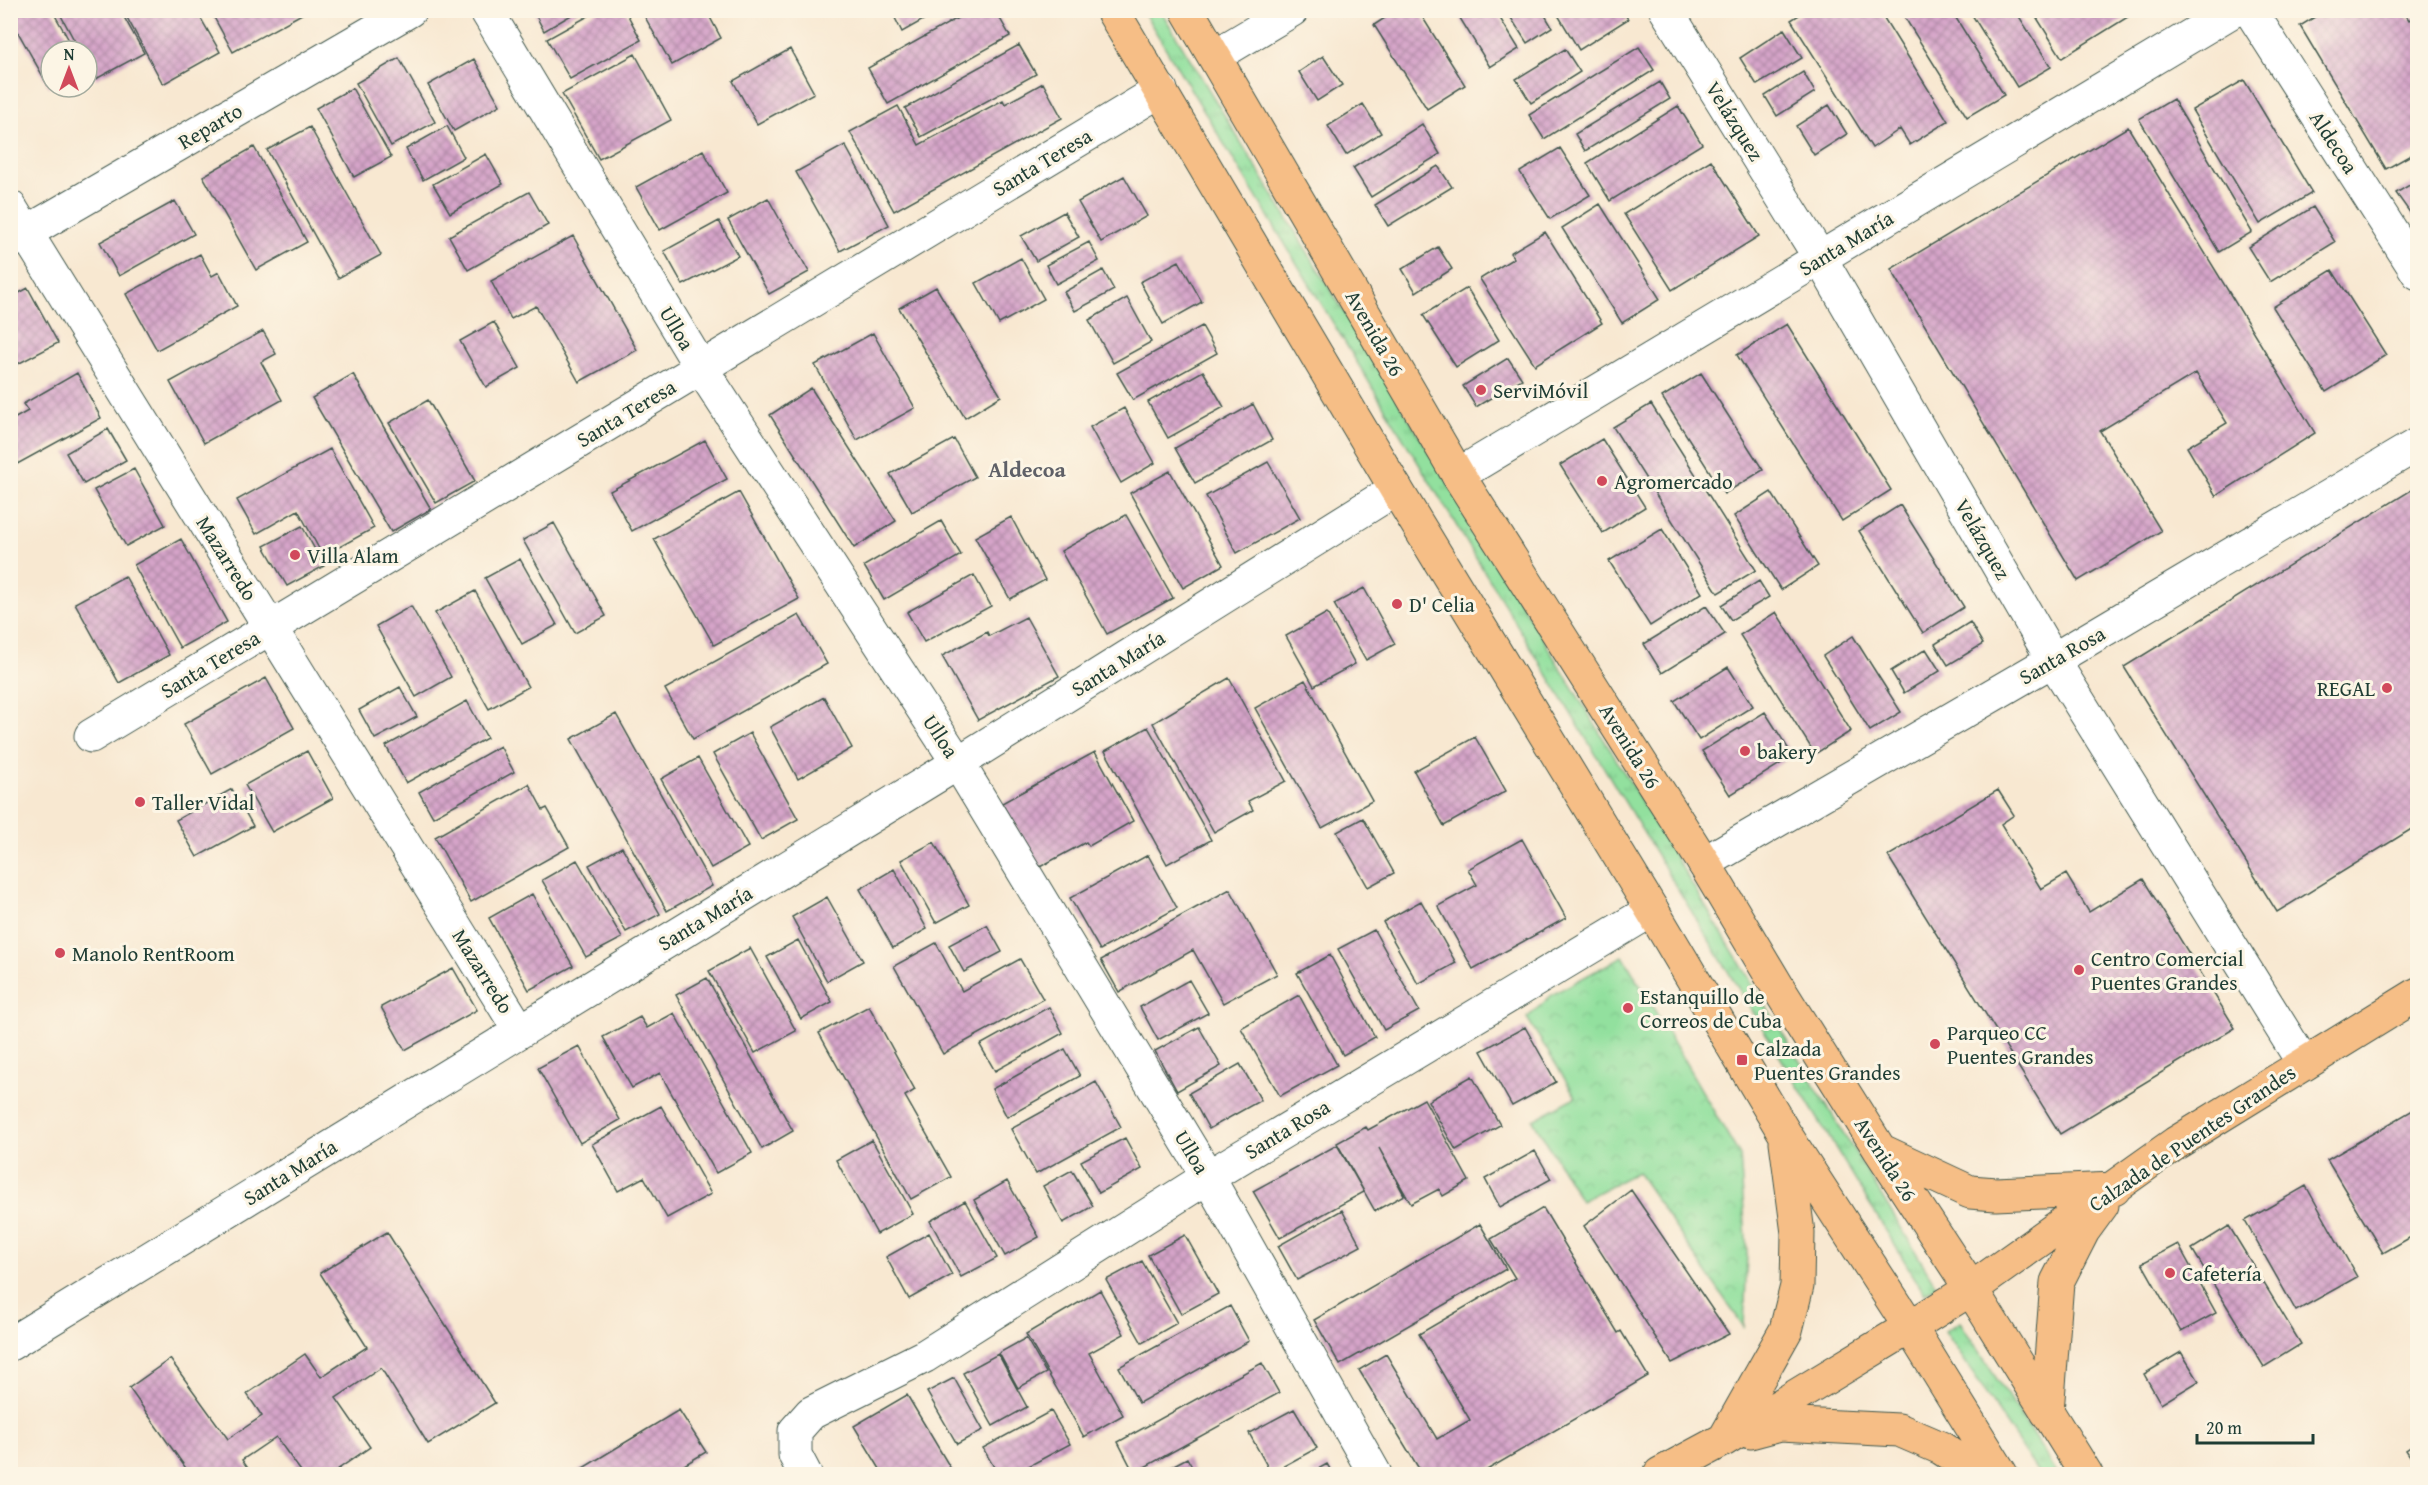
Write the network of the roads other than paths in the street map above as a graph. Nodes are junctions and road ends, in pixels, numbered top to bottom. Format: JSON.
{"nodes":[{"id":1,"x":410,"y":10,"type":"edge"},
{"id":2,"x":486,"y":10,"type":"edge"},
{"id":3,"x":1112,"y":10,"type":"edge"},
{"id":4,"x":1187,"y":10,"type":"edge"},
{"id":5,"x":1292,"y":10,"type":"edge"},
{"id":6,"x":1666,"y":10,"type":"edge"},
{"id":7,"x":2234,"y":10,"type":"edge"},
{"id":8,"x":2250,"y":10,"type":"edge"},
{"id":9,"x":1215,"y":56,"type":"junction"},
{"id":10,"x":1161,"y":90,"type":"junction"},
{"id":11,"x":16,"y":227,"type":"edge"},
{"id":12,"x":1820,"y":258,"type":"junction"},
{"id":13,"x":2418,"y":273,"type":"edge"},
{"id":14,"x":701,"y":368,"type":"junction"},
{"id":15,"x":2418,"y":444,"type":"edge"},
{"id":16,"x":1458,"y":475,"type":"junction"},
{"id":17,"x":1396,"y":489,"type":"junction"},
{"id":18,"x":270,"y":627,"type":"junction"},
{"id":19,"x":2053,"y":660,"type":"junction"},
{"id":20,"x":91,"y":736,"type":"dead end"},
{"id":21,"x":958,"y":763,"type":"junction"},
{"id":22,"x":1704,"y":863,"type":"junction"},
{"id":23,"x":1652,"y":910,"type":"junction"},
{"id":24,"x":2418,"y":994,"type":"edge"},
{"id":25,"x":520,"y":1031,"type":"junction"},
{"id":26,"x":2304,"y":1064,"type":"junction"},
{"id":27,"x":1785,"y":1134,"type":"junction"},
{"id":28,"x":1880,"y":1150,"type":"junction"},
{"id":29,"x":1208,"y":1177,"type":"junction"},
{"id":30,"x":2114,"y":1189,"type":"junction"},
{"id":31,"x":1971,"y":1289,"type":"junction"},
{"id":32,"x":1910,"y":1327,"type":"junction"},
{"id":33,"x":10,"y":1344,"type":"edge"},
{"id":34,"x":2047,"y":1412,"type":"junction"},
{"id":35,"x":1725,"y":1439,"type":"junction"},
{"id":36,"x":805,"y":1474,"type":"edge"},
{"id":37,"x":1375,"y":1474,"type":"edge"},
{"id":38,"x":1660,"y":1474,"type":"edge"},
{"id":39,"x":1981,"y":1474,"type":"edge"},
{"id":40,"x":2001,"y":1474,"type":"edge"},
{"id":41,"x":2086,"y":1474,"type":"edge"}],
"edges":[{"from":1,"to":11,"type":"street","name":"Reparto"},
{"from":2,"to":14,"type":"street","name":"Ulloa"},
{"from":3,"to":10,"type":"main road"},
{"from":4,"to":9,"type":"main road","name":"Avenida 26"},
{"from":5,"to":9,"type":"street"},
{"from":6,"to":12,"type":"street","name":"Velázquez"},
{"from":7,"to":12,"type":"street","name":"Santa María"},
{"from":8,"to":13,"type":"street","name":"Aldecoa"},
{"from":9,"to":16,"type":"main road","name":"Avenida 26"},
{"from":10,"to":14,"type":"street","name":"Santa Teresa"},
{"from":10,"to":17,"type":"main road"},
{"from":11,"to":18,"type":"street","name":"Mazarredo"},
{"from":12,"to":16,"type":"street","name":"Santa María"},
{"from":12,"to":19,"type":"street","name":"Velázquez"},
{"from":14,"to":18,"type":"street","name":"Santa Teresa"},
{"from":14,"to":21,"type":"street","name":"Ulloa"},
{"from":15,"to":19,"type":"street","name":"Santa Rosa"},
{"from":16,"to":22,"type":"main road","name":"Avenida 26"},
{"from":17,"to":21,"type":"street","name":"Santa María"},
{"from":17,"to":23,"type":"main road"},
{"from":18,"to":20,"type":"street","name":"Santa Teresa"},
{"from":18,"to":25,"type":"street","name":"Mazarredo"},
{"from":19,"to":22,"type":"street","name":"Santa Rosa"},
{"from":19,"to":26,"type":"street","name":"Velázquez"},
{"from":21,"to":25,"type":"street","name":"Santa María"},
{"from":21,"to":29,"type":"street","name":"Ulloa"},
{"from":22,"to":28,"type":"main road","name":"Avenida 26"},
{"from":23,"to":27,"type":"main road"},
{"from":23,"to":29,"type":"street","name":"Santa Rosa"},
{"from":24,"to":26,"type":"main road","name":"Calzada de Puentes Grandes"},
{"from":25,"to":33,"type":"street","name":"Santa María"},
{"from":26,"to":30,"type":"main road","name":"Calzada de Puentes Grandes"},
{"from":27,"to":32,"type":"main road"},
{"from":27,"to":35,"type":"main road"},
{"from":28,"to":30,"type":"main road"},
{"from":28,"to":31,"type":"main road","name":"Avenida 26"},
{"from":29,"to":36,"type":"street","name":"Santa Rosa"},
{"from":29,"to":37,"type":"street","name":"Ulloa"},
{"from":30,"to":31,"type":"main road","name":"Calzada de Puentes Grandes"},
{"from":30,"to":34,"type":"main road"},
{"from":31,"to":32,"type":"main road","name":"Calzada de Puentes Grandes"},
{"from":31,"to":34,"type":"main road","name":"Avenida 26"},
{"from":32,"to":35,"type":"main road","name":"Calzada de Puentes Grandes"},
{"from":32,"to":40,"type":"main road"},
{"from":34,"to":41,"type":"main road","name":"Avenida 26"},
{"from":35,"to":38,"type":"main road"},
{"from":35,"to":39,"type":"main road"}]}
